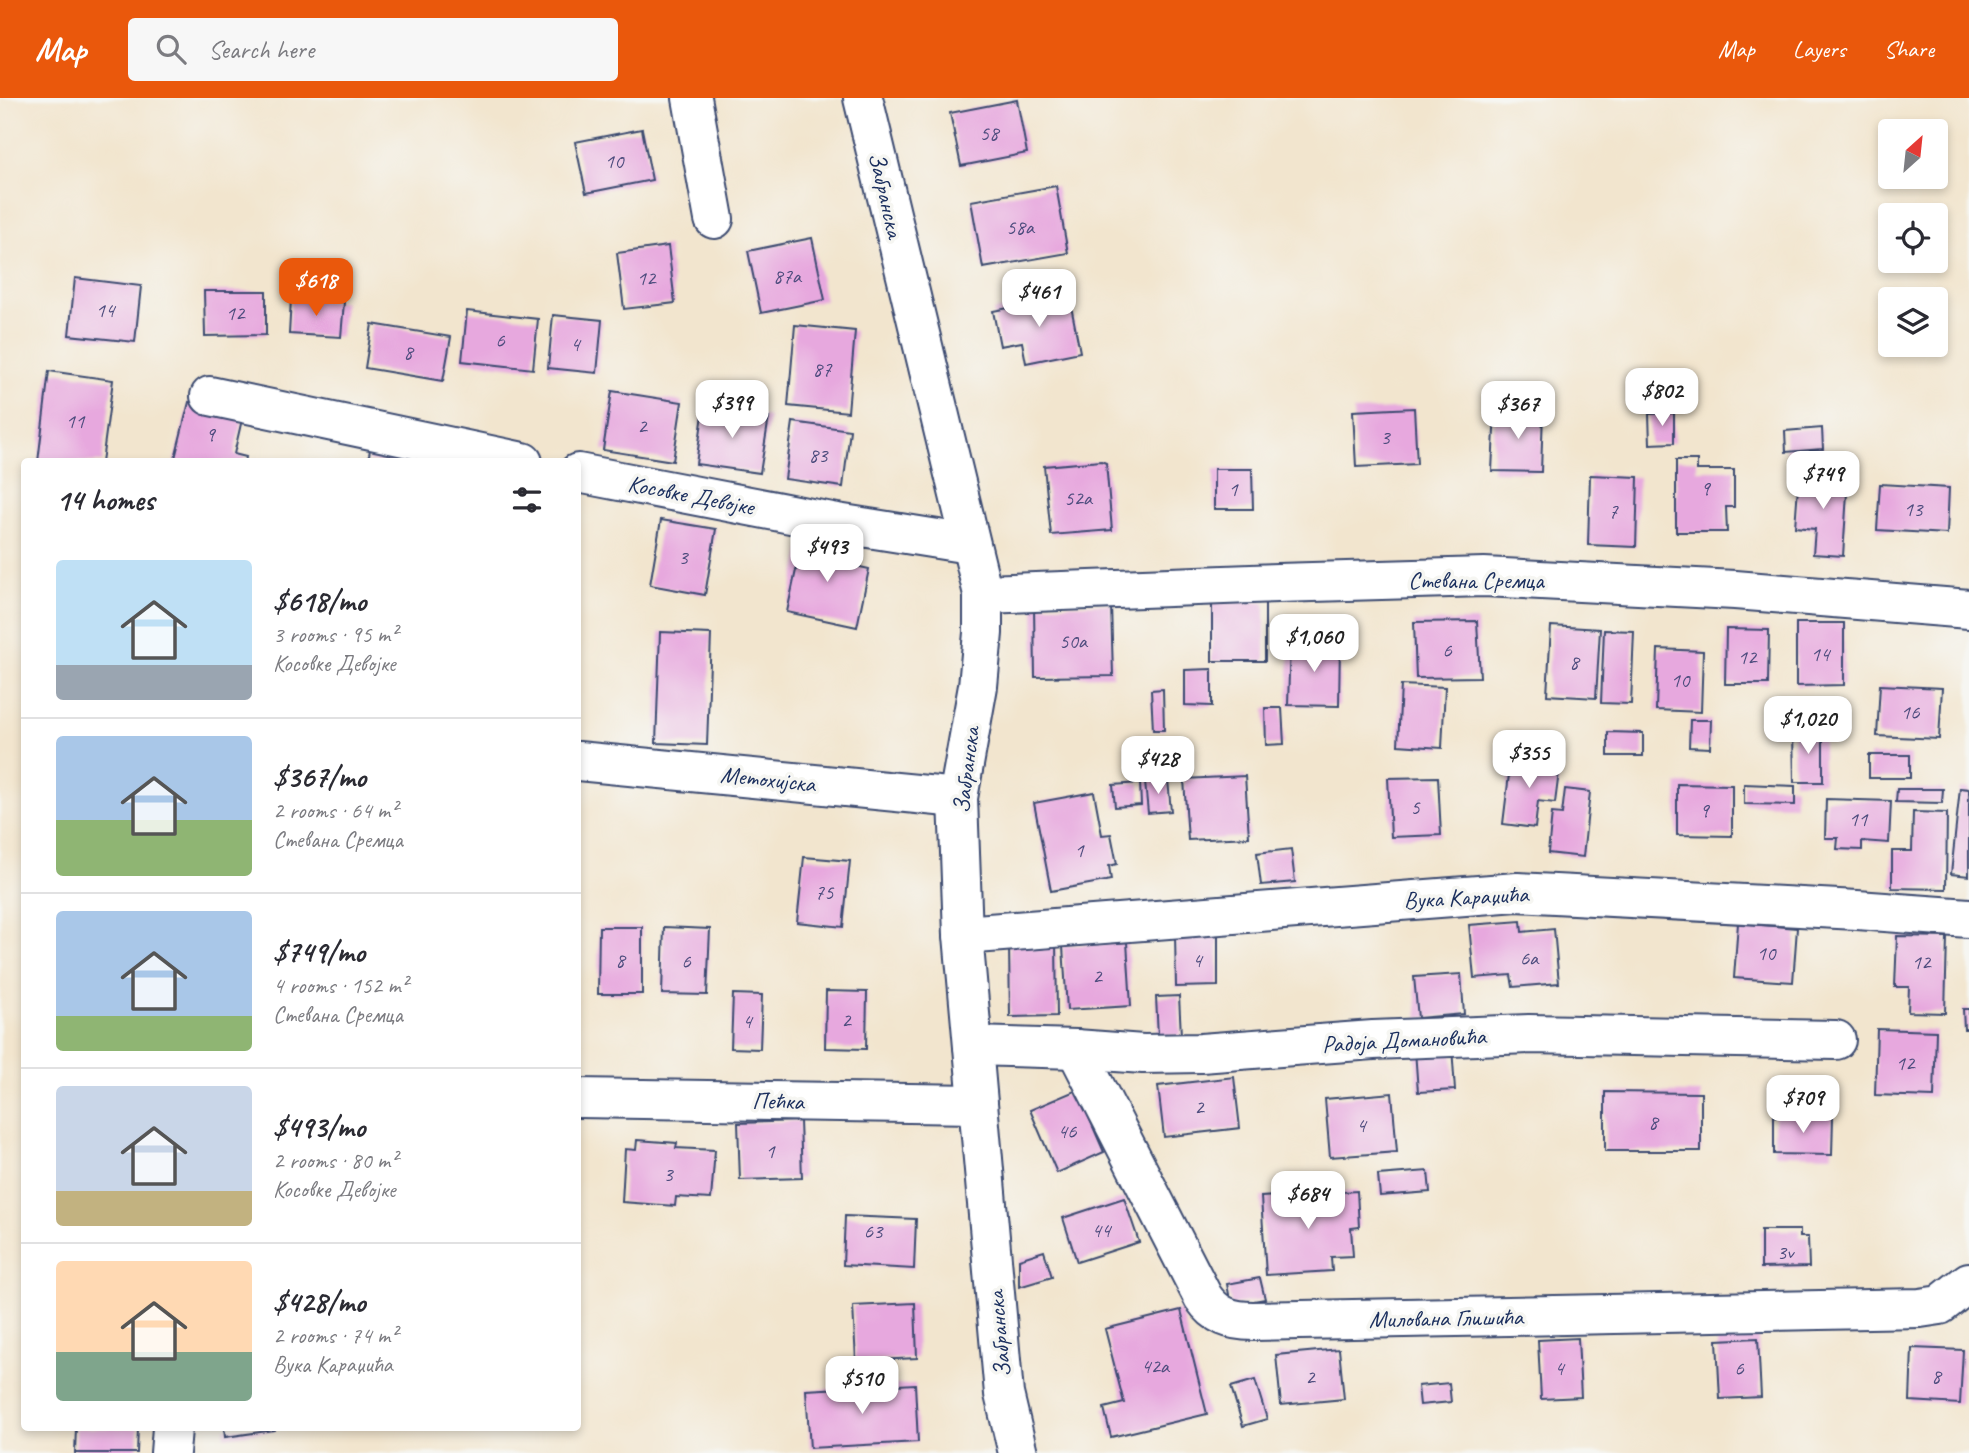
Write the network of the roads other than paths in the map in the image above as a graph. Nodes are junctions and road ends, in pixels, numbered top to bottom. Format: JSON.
{"nodes":[{"id":1,"x":692,"y":98,"type":"edge"},
{"id":2,"x":863,"y":98,"type":"edge"},
{"id":3,"x":714,"y":219,"type":"dead end"},
{"id":4,"x":210,"y":396,"type":"dead end"},
{"id":5,"x":504,"y":458,"type":"edge"},
{"id":6,"x":581,"y":475,"type":"edge"},
{"id":7,"x":970,"y":544,"type":"junction"},
{"id":8,"x":983,"y":594,"type":"junction"},
{"id":9,"x":1969,"y":610,"type":"edge"},
{"id":10,"x":581,"y":761,"type":"edge"},
{"id":11,"x":958,"y":798,"type":"junction"},
{"id":12,"x":1969,"y":918,"type":"edge"},
{"id":13,"x":963,"y":935,"type":"junction"},
{"id":14,"x":1836,"y":1040,"type":"dead end"},
{"id":15,"x":973,"y":1046,"type":"junction"},
{"id":16,"x":1076,"y":1049,"type":"junction"},
{"id":17,"x":581,"y":1098,"type":"edge"},
{"id":18,"x":978,"y":1104,"type":"junction"},
{"id":19,"x":1969,"y":1282,"type":"edge"},
{"id":20,"x":172,"y":1431,"type":"edge"},
{"id":21,"x":170,"y":1453,"type":"edge"},
{"id":22,"x":1018,"y":1453,"type":"edge"}],
"edges":[{"from":1,"to":3,"type":"street"},
{"from":2,"to":7,"type":"street","name":"Забранска"},
{"from":4,"to":5,"type":"street"},
{"from":6,"to":7,"type":"street","name":"Косовке Девојке"},
{"from":7,"to":8,"type":"street","name":"Забранска"},
{"from":8,"to":9,"type":"street","name":"Стевана Сремца"},
{"from":8,"to":11,"type":"street","name":"Забранска"},
{"from":10,"to":11,"type":"street","name":"Метохијска"},
{"from":11,"to":13,"type":"street","name":"Забранска"},
{"from":12,"to":13,"type":"street","name":"Вука Караџића"},
{"from":13,"to":15,"type":"street","name":"Забранска"},
{"from":14,"to":16,"type":"street","name":"Радоја Домановића"},
{"from":15,"to":16,"type":"street","name":"Радоја Домановића"},
{"from":15,"to":18,"type":"street","name":"Забранска"},
{"from":16,"to":19,"type":"street","name":"Милована Глишића"},
{"from":17,"to":18,"type":"street","name":"Пећка"},
{"from":18,"to":22,"type":"street","name":"Забранска"},
{"from":20,"to":21,"type":"street"}]}
